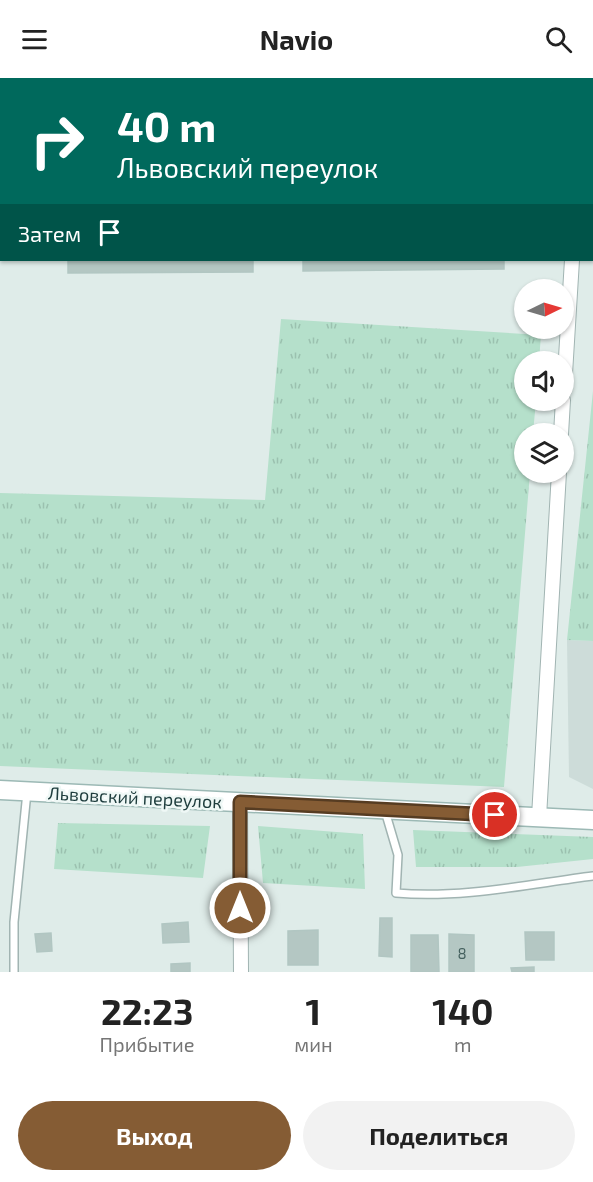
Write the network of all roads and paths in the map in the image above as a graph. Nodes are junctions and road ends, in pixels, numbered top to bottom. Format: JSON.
{"nodes":[{"id":1,"x":572,"y":261,"type":"edge"},
{"id":2,"x":566,"y":351,"type":"edge"},
{"id":3,"x":558,"y":483,"type":"edge"},
{"id":4,"x":0,"y":790,"type":"edge"},
{"id":5,"x":28,"y":792,"type":"junction"},
{"id":6,"x":240,"y":802,"type":"junction"},
{"id":7,"x":385,"y":809,"type":"junction"},
{"id":8,"x":539,"y":817,"type":"junction"},
{"id":9,"x":593,"y":820,"type":"edge"},
{"id":10,"x":593,"y":876,"type":"edge"},
{"id":11,"x":14,"y":972,"type":"edge"},
{"id":12,"x":241,"y":972,"type":"edge"}],
"edges":[{"from":1,"to":2,"type":"street"},
{"from":3,"to":8,"type":"street"},
{"from":4,"to":5,"type":"main road","name":"Львовский переулок"},
{"from":5,"to":6,"type":"main road","name":"Львовский переулок"},
{"from":5,"to":11,"type":"lane"},
{"from":6,"to":7,"type":"main road","name":"Львовский переулок"},
{"from":6,"to":12,"type":"street"},
{"from":7,"to":8,"type":"main road","name":"Львовский переулок"},
{"from":7,"to":10,"type":"lane"},
{"from":8,"to":9,"type":"main road","name":"Львовский переулок"}]}
